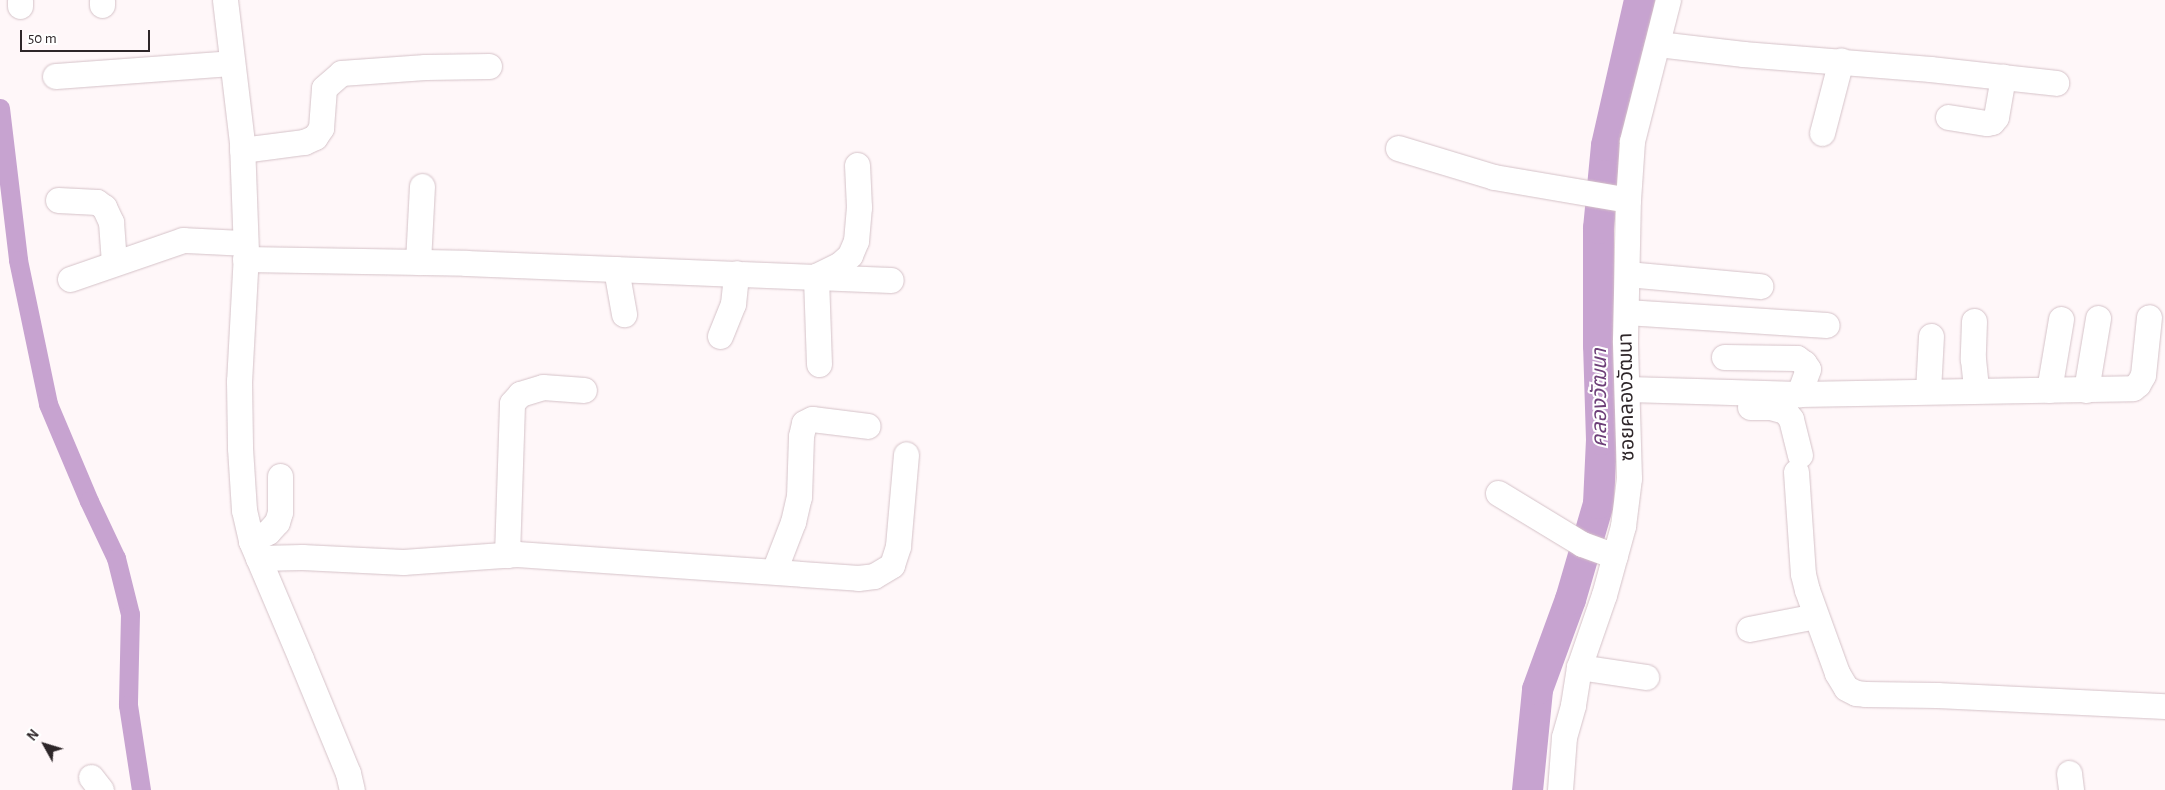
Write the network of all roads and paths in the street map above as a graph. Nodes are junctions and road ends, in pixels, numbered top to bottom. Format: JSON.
{"nodes":[{"id":1,"x":225,"y":0,"type":"edge"},
{"id":2,"x":1668,"y":0,"type":"edge"},
{"id":3,"x":1658,"y":44,"type":"junction"},
{"id":4,"x":1841,"y":60,"type":"junction"},
{"id":5,"x":232,"y":63,"type":"junction"},
{"id":6,"x":489,"y":66,"type":"dead end"},
{"id":7,"x":55,"y":76,"type":"dead end"},
{"id":8,"x":2003,"y":77,"type":"junction"},
{"id":9,"x":2056,"y":83,"type":"dead end"},
{"id":10,"x":1948,"y":117,"type":"dead end"},
{"id":11,"x":1822,"y":133,"type":"dead end"},
{"id":12,"x":1398,"y":148,"type":"dead end"},
{"id":13,"x":242,"y":150,"type":"junction"},
{"id":14,"x":856,"y":165,"type":"dead end"},
{"id":15,"x":422,"y":186,"type":"dead end"},
{"id":16,"x":1609,"y":196,"type":"junction"},
{"id":17,"x":58,"y":200,"type":"dead end"},
{"id":18,"x":245,"y":251,"type":"junction"},
{"id":19,"x":418,"y":262,"type":"junction"},
{"id":20,"x":114,"y":263,"type":"junction"},
{"id":21,"x":616,"y":269,"type":"junction"},
{"id":22,"x":736,"y":273,"type":"junction"},
{"id":23,"x":1627,"y":274,"type":"junction"},
{"id":24,"x":816,"y":276,"type":"junction"},
{"id":25,"x":70,"y":279,"type":"dead end"},
{"id":26,"x":891,"y":280,"type":"dead end"},
{"id":27,"x":1760,"y":286,"type":"dead end"},
{"id":28,"x":1626,"y":312,"type":"junction"},
{"id":29,"x":624,"y":314,"type":"dead end"},
{"id":30,"x":2149,"y":317,"type":"dead end"},
{"id":31,"x":2098,"y":318,"type":"dead end"},
{"id":32,"x":2061,"y":319,"type":"dead end"},
{"id":33,"x":1974,"y":322,"type":"dead end"},
{"id":34,"x":1827,"y":325,"type":"dead end"},
{"id":35,"x":720,"y":336,"type":"dead end"},
{"id":36,"x":1931,"y":336,"type":"dead end"},
{"id":37,"x":1724,"y":357,"type":"dead end"},
{"id":38,"x":820,"y":364,"type":"dead end"},
{"id":39,"x":584,"y":390,"type":"dead end"},
{"id":40,"x":1976,"y":390,"type":"junction"},
{"id":41,"x":2049,"y":390,"type":"junction"},
{"id":42,"x":2086,"y":390,"type":"junction"},
{"id":43,"x":1928,"y":391,"type":"junction"},
{"id":44,"x":1799,"y":394,"type":"junction"},
{"id":45,"x":1628,"y":397,"type":"junction"},
{"id":46,"x":868,"y":426,"type":"dead end"},
{"id":47,"x":906,"y":454,"type":"dead end"},
{"id":48,"x":280,"y":476,"type":"dead end"},
{"id":49,"x":1498,"y":493,"type":"dead end"},
{"id":50,"x":254,"y":550,"type":"junction"},
{"id":51,"x":507,"y":555,"type":"junction"},
{"id":52,"x":1610,"y":555,"type":"junction"},
{"id":53,"x":774,"y":572,"type":"junction"},
{"id":54,"x":1816,"y":616,"type":"junction"},
{"id":55,"x":1749,"y":629,"type":"dead end"},
{"id":56,"x":1579,"y":667,"type":"junction"},
{"id":57,"x":1646,"y":677,"type":"dead end"},
{"id":58,"x":2165,"y":706,"type":"edge"},
{"id":59,"x":352,"y":790,"type":"edge"},
{"id":60,"x":1560,"y":790,"type":"edge"}],
"edges":[{"from":1,"to":5,"type":"street"},
{"from":2,"to":3,"type":"street","name":"ซอยคลองวัฒนา"},
{"from":3,"to":4,"type":"street"},
{"from":3,"to":16,"type":"street","name":"ซอยคลองวัฒนา"},
{"from":4,"to":8,"type":"street"},
{"from":4,"to":11,"type":"street"},
{"from":5,"to":7,"type":"street"},
{"from":5,"to":13,"type":"street"},
{"from":6,"to":13,"type":"street"},
{"from":8,"to":9,"type":"street"},
{"from":8,"to":10,"type":"street"},
{"from":12,"to":16,"type":"street"},
{"from":13,"to":18,"type":"street"},
{"from":14,"to":24,"type":"street"},
{"from":15,"to":19,"type":"street"},
{"from":16,"to":23,"type":"street","name":"ซอยคลองวัฒนา"},
{"from":17,"to":20,"type":"street"},
{"from":18,"to":19,"type":"street"},
{"from":18,"to":20,"type":"street"},
{"from":18,"to":50,"type":"street"},
{"from":19,"to":21,"type":"street"},
{"from":20,"to":25,"type":"street"},
{"from":21,"to":22,"type":"street"},
{"from":21,"to":29,"type":"street"},
{"from":22,"to":24,"type":"street"},
{"from":22,"to":35,"type":"street"},
{"from":23,"to":27,"type":"street"},
{"from":23,"to":28,"type":"street","name":"ซอยคลองวัฒนา"},
{"from":24,"to":26,"type":"street"},
{"from":24,"to":38,"type":"street"},
{"from":28,"to":34,"type":"street"},
{"from":28,"to":45,"type":"street","name":"ซอยคลองวัฒนา"},
{"from":30,"to":42,"type":"street"},
{"from":31,"to":42,"type":"street"},
{"from":32,"to":41,"type":"street"},
{"from":33,"to":40,"type":"street"},
{"from":36,"to":43,"type":"street"},
{"from":37,"to":44,"type":"street"},
{"from":39,"to":51,"type":"street"},
{"from":40,"to":41,"type":"street"},
{"from":40,"to":43,"type":"street"},
{"from":41,"to":42,"type":"street"},
{"from":43,"to":44,"type":"street"},
{"from":44,"to":45,"type":"street"},
{"from":45,"to":52,"type":"street","name":"ซอยคลองวัฒนา"},
{"from":45,"to":54,"type":"street"},
{"from":46,"to":53,"type":"street"},
{"from":47,"to":53,"type":"street"},
{"from":48,"to":50,"type":"street"},
{"from":49,"to":52,"type":"street"},
{"from":50,"to":51,"type":"street"},
{"from":50,"to":59,"type":"street"},
{"from":51,"to":53,"type":"street"},
{"from":52,"to":56,"type":"street","name":"ซอยคลองวัฒนา"},
{"from":54,"to":55,"type":"street"},
{"from":54,"to":58,"type":"street"},
{"from":56,"to":57,"type":"street"},
{"from":56,"to":60,"type":"street","name":"ซอยคลองวัฒนา"}]}
